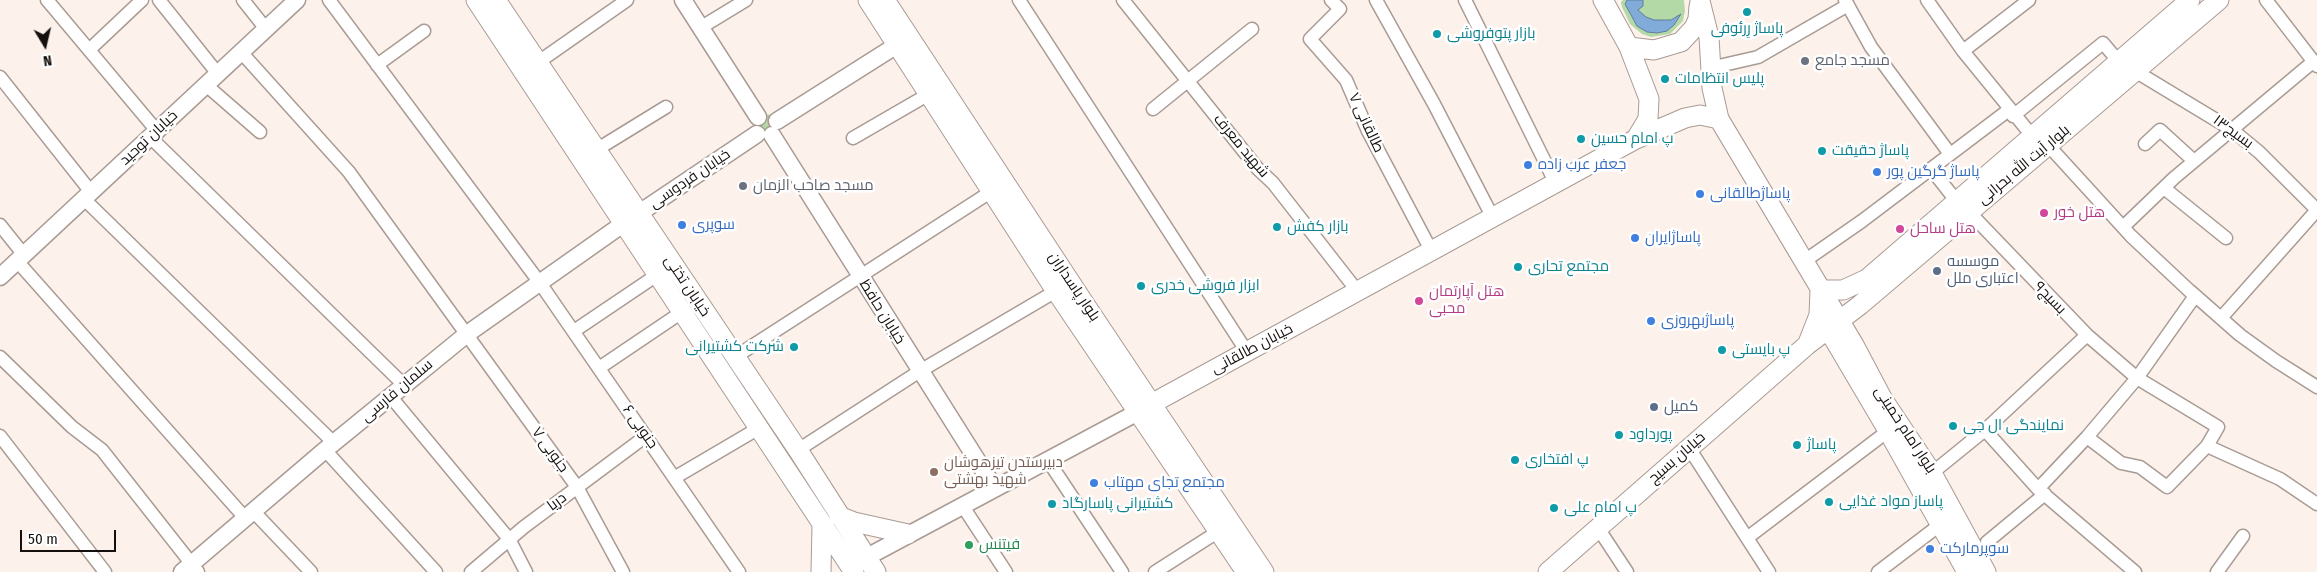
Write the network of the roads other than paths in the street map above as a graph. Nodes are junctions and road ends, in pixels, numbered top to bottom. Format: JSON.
{"nodes":[{"id":1,"x":46,"y":0,"type":"edge"},
{"id":2,"x":142,"y":0,"type":"edge"},
{"id":3,"x":159,"y":0,"type":"edge"},
{"id":4,"x":244,"y":0,"type":"edge"},
{"id":5,"x":297,"y":0,"type":"edge"},
{"id":6,"x":329,"y":0,"type":"edge"},
{"id":7,"x":476,"y":0,"type":"edge"},
{"id":8,"x":496,"y":0,"type":"edge"},
{"id":9,"x":627,"y":0,"type":"edge"},
{"id":10,"x":683,"y":0,"type":"edge"},
{"id":11,"x":746,"y":0,"type":"edge"},
{"id":12,"x":868,"y":0,"type":"edge"},
{"id":13,"x":885,"y":0,"type":"edge"},
{"id":14,"x":1019,"y":0,"type":"edge"},
{"id":15,"x":1123,"y":0,"type":"edge"},
{"id":16,"x":1330,"y":0,"type":"edge"},
{"id":17,"x":1376,"y":0,"type":"edge"},
{"id":18,"x":1465,"y":0,"type":"edge"},
{"id":19,"x":1603,"y":0,"type":"edge"},
{"id":20,"x":1927,"y":0,"type":"edge"},
{"id":21,"x":2029,"y":0,"type":"edge"},
{"id":22,"x":2190,"y":0,"type":"edge"},
{"id":23,"x":2219,"y":0,"type":"edge"},
{"id":24,"x":2266,"y":0,"type":"edge"},
{"id":25,"x":1700,"y":1,"type":"edge"},
{"id":26,"x":1847,"y":2,"type":"edge"},
{"id":27,"x":700,"y":28,"type":"junction"},
{"id":28,"x":266,"y":29,"type":"junction"},
{"id":29,"x":1252,"y":29,"type":"dead end"},
{"id":30,"x":424,"y":31,"type":"dead end"},
{"id":31,"x":897,"y":45,"type":"junction"},
{"id":32,"x":1629,"y":47,"type":"junction"},
{"id":33,"x":89,"y":50,"type":"junction"},
{"id":34,"x":1963,"y":51,"type":"junction"},
{"id":35,"x":241,"y":52,"type":"junction"},
{"id":36,"x":537,"y":63,"type":"junction"},
{"id":37,"x":2315,"y":64,"type":"edge"},
{"id":38,"x":377,"y":65,"type":"junction"},
{"id":39,"x":2127,"y":66,"type":"junction"},
{"id":40,"x":1710,"y":68,"type":"junction"},
{"id":41,"x":212,"y":80,"type":"junction"},
{"id":42,"x":1,"y":82,"type":"edge"},
{"id":43,"x":1188,"y":82,"type":"junction"},
{"id":44,"x":929,"y":94,"type":"junction"},
{"id":45,"x":666,"y":107,"type":"dead end"},
{"id":46,"x":1153,"y":109,"type":"dead end"},
{"id":47,"x":2011,"y":112,"type":"junction"},
{"id":48,"x":1719,"y":118,"type":"junction"},
{"id":49,"x":2231,"y":129,"type":"junction"},
{"id":50,"x":769,"y":130,"type":"junction"},
{"id":51,"x":260,"y":132,"type":"dead end"},
{"id":52,"x":154,"y":134,"type":"junction"},
{"id":53,"x":853,"y":138,"type":"dead end"},
{"id":54,"x":1636,"y":138,"type":"junction"},
{"id":55,"x":2040,"y":141,"type":"junction"},
{"id":56,"x":2145,"y":144,"type":"dead end"},
{"id":57,"x":596,"y":150,"type":"junction"},
{"id":58,"x":1950,"y":154,"type":"junction"},
{"id":59,"x":2194,"y":161,"type":"junction"},
{"id":60,"x":1932,"y":170,"type":"junction"},
{"id":61,"x":1556,"y":184,"type":"junction"},
{"id":62,"x":2164,"y":188,"type":"junction"},
{"id":63,"x":992,"y":191,"type":"junction"},
{"id":64,"x":87,"y":195,"type":"junction"},
{"id":65,"x":1963,"y":208,"type":"junction"},
{"id":66,"x":2317,"y":210,"type":"edge"},
{"id":67,"x":1493,"y":218,"type":"junction"},
{"id":68,"x":631,"y":219,"type":"junction"},
{"id":69,"x":0,"y":225,"type":"edge"},
{"id":70,"x":1025,"y":227,"type":"junction"},
{"id":71,"x":2123,"y":227,"type":"junction"},
{"id":72,"x":2226,"y":238,"type":"dead end"},
{"id":73,"x":1432,"y":252,"type":"junction"},
{"id":74,"x":1908,"y":254,"type":"junction"},
{"id":75,"x":20,"y":258,"type":"junction"},
{"id":76,"x":1803,"y":262,"type":"junction"},
{"id":77,"x":657,"y":275,"type":"junction"},
{"id":78,"x":859,"y":275,"type":"junction"},
{"id":79,"x":0,"y":277,"type":"edge"},
{"id":80,"x":540,"y":283,"type":"junction"},
{"id":81,"x":1820,"y":290,"type":"junction"},
{"id":82,"x":1056,"y":291,"type":"junction"},
{"id":83,"x":1358,"y":292,"type":"junction"},
{"id":84,"x":2192,"y":293,"type":"junction"},
{"id":85,"x":1860,"y":305,"type":"junction"},
{"id":86,"x":682,"y":312,"type":"junction"},
{"id":87,"x":2221,"y":318,"type":"junction"},
{"id":88,"x":1834,"y":325,"type":"junction"},
{"id":89,"x":574,"y":331,"type":"junction"},
{"id":90,"x":468,"y":334,"type":"junction"},
{"id":91,"x":2087,"y":335,"type":"junction"},
{"id":92,"x":1807,"y":345,"type":"junction"},
{"id":93,"x":1854,"y":345,"type":"junction"},
{"id":94,"x":1247,"y":352,"type":"junction"},
{"id":95,"x":0,"y":357,"type":"edge"},
{"id":96,"x":735,"y":357,"type":"junction"},
{"id":97,"x":599,"y":368,"type":"junction"},
{"id":98,"x":920,"y":371,"type":"junction"},
{"id":99,"x":2137,"y":378,"type":"junction"},
{"id":100,"x":404,"y":385,"type":"junction"},
{"id":101,"x":2317,"y":387,"type":"edge"},
{"id":102,"x":391,"y":397,"type":"junction"},
{"id":103,"x":1145,"y":407,"type":"junction"},
{"id":104,"x":759,"y":428,"type":"junction"},
{"id":105,"x":1985,"y":430,"type":"junction"},
{"id":106,"x":1888,"y":431,"type":"junction"},
{"id":107,"x":0,"y":436,"type":"edge"},
{"id":108,"x":646,"y":436,"type":"junction"},
{"id":109,"x":2087,"y":437,"type":"junction"},
{"id":110,"x":2207,"y":446,"type":"junction"},
{"id":111,"x":330,"y":447,"type":"junction"},
{"id":112,"x":1689,"y":448,"type":"junction"},
{"id":113,"x":798,"y":450,"type":"junction"},
{"id":114,"x":1047,"y":459,"type":"junction"},
{"id":115,"x":1932,"y":472,"type":"junction"},
{"id":116,"x":674,"y":478,"type":"junction"},
{"id":117,"x":994,"y":487,"type":"junction"},
{"id":118,"x":577,"y":488,"type":"junction"},
{"id":119,"x":2042,"y":491,"type":"junction"},
{"id":120,"x":1936,"y":497,"type":"junction"},
{"id":121,"x":2317,"y":504,"type":"edge"},
{"id":122,"x":962,"y":505,"type":"junction"},
{"id":123,"x":250,"y":515,"type":"junction"},
{"id":124,"x":839,"y":516,"type":"junction"},
{"id":125,"x":1941,"y":524,"type":"junction"},
{"id":126,"x":822,"y":525,"type":"junction"},
{"id":127,"x":1598,"y":528,"type":"junction"},
{"id":128,"x":1219,"y":531,"type":"junction"},
{"id":129,"x":908,"y":534,"type":"junction"},
{"id":130,"x":2243,"y":536,"type":"dead end"},
{"id":131,"x":1747,"y":538,"type":"junction"},
{"id":132,"x":509,"y":539,"type":"junction"},
{"id":133,"x":1988,"y":542,"type":"dead end"},
{"id":134,"x":872,"y":564,"type":"edge"},
{"id":135,"x":191,"y":569,"type":"edge"},
{"id":136,"x":849,"y":570,"type":"edge"},
{"id":137,"x":105,"y":572,"type":"edge"},
{"id":138,"x":311,"y":572,"type":"edge"},
{"id":139,"x":436,"y":572,"type":"edge"},
{"id":140,"x":471,"y":572,"type":"edge"},
{"id":141,"x":526,"y":572,"type":"edge"},
{"id":142,"x":623,"y":572,"type":"edge"},
{"id":143,"x":739,"y":572,"type":"edge"},
{"id":144,"x":821,"y":572,"type":"edge"},
{"id":145,"x":1006,"y":572,"type":"edge"},
{"id":146,"x":1122,"y":572,"type":"edge"},
{"id":147,"x":1155,"y":572,"type":"edge"},
{"id":148,"x":1246,"y":572,"type":"edge"},
{"id":149,"x":1264,"y":572,"type":"edge"},
{"id":150,"x":1548,"y":572,"type":"edge"},
{"id":151,"x":1627,"y":572,"type":"edge"},
{"id":152,"x":1769,"y":572,"type":"edge"},
{"id":153,"x":1878,"y":572,"type":"edge"},
{"id":154,"x":1967,"y":572,"type":"edge"},
{"id":155,"x":1986,"y":572,"type":"edge"},
{"id":156,"x":2135,"y":572,"type":"edge"},
{"id":157,"x":2217,"y":572,"type":"edge"}],
"edges":[{"from":1,"to":33,"type":"street"},
{"from":2,"to":33,"type":"street"},
{"from":3,"to":41,"type":"street"},
{"from":4,"to":28,"type":"street"},
{"from":5,"to":28,"type":"street","name":"خیابان توحید"},
{"from":6,"to":38,"type":"street","name":"۶ جنوبی"},
{"from":7,"to":68,"type":"main road","name":"خیابان تختی"},
{"from":8,"to":36,"type":"main road","name":"خیابان تختی"},
{"from":9,"to":36,"type":"street"},
{"from":10,"to":27,"type":"street"},
{"from":11,"to":27,"type":"street"},
{"from":12,"to":31,"type":"main road","name":"بلوار پاسداران"},
{"from":13,"to":70,"type":"main road","name":"بلوار پاسداران"},
{"from":14,"to":94,"type":"street"},
{"from":15,"to":43,"type":"street","name":"شهید معرف"},
{"from":16,"to":73,"type":"street","name":"طالقانی ۷"},
{"from":17,"to":67,"type":"street"},
{"from":18,"to":61,"type":"street"},
{"from":19,"to":32,"type":"main road"},
{"from":20,"to":34,"type":"street"},
{"from":21,"to":34,"type":"street"},
{"from":22,"to":39,"type":"main road","name":"بلوار آیت الله بحرانی"},
{"from":23,"to":39,"type":"main road","name":"بلوار آیت الله بحرانی"},
{"from":24,"to":37,"type":"street"},
{"from":25,"to":32,"type":"main road"},
{"from":25,"to":40,"type":"main road"},
{"from":26,"to":40,"type":"street"},
{"from":26,"to":58,"type":"street"},
{"from":27,"to":50,"type":"street"},
{"from":28,"to":35,"type":"street","name":"خیابان توحید"},
{"from":29,"to":43,"type":"street"},
{"from":30,"to":38,"type":"street"},
{"from":31,"to":44,"type":"main road","name":"بلوار پاسداران"},
{"from":31,"to":50,"type":"street","name":"خیابان فردوسی"},
{"from":32,"to":54,"type":"main road"},
{"from":33,"to":52,"type":"street"},
{"from":34,"to":47,"type":"street"},
{"from":35,"to":41,"type":"street","name":"خیابان توحید"},
{"from":35,"to":90,"type":"street","name":"۷ جنوبی"},
{"from":36,"to":57,"type":"main road","name":"خیابان تختی"},
{"from":37,"to":49,"type":"street"},
{"from":38,"to":80,"type":"street","name":"۶ جنوبی"},
{"from":39,"to":47,"type":"street","name":"بسیج۱۳"},
{"from":39,"to":49,"type":"street","name":"بسیج۱۳"},
{"from":39,"to":55,"type":"main road","name":"بلوار آیت الله بحرانی"},
{"from":40,"to":48,"type":"main road"},
{"from":41,"to":51,"type":"street"},
{"from":41,"to":52,"type":"street","name":"خیابان توحید"},
{"from":42,"to":64,"type":"street"},
{"from":43,"to":46,"type":"street"},
{"from":43,"to":83,"type":"street","name":"شهید معرف"},
{"from":44,"to":53,"type":"street"},
{"from":44,"to":63,"type":"main road","name":"بلوار پاسداران"},
{"from":45,"to":57,"type":"street"},
{"from":47,"to":55,"type":"street"},
{"from":47,"to":58,"type":"street"},
{"from":48,"to":54,"type":"main road","name":"خیابان طالقانی"},
{"from":48,"to":76,"type":"main road","name":"بلوار امام خمینی"},
{"from":49,"to":59,"type":"street"},
{"from":49,"to":66,"type":"street","name":"بسیج۱۳"},
{"from":50,"to":68,"type":"street","name":"خیابان فردوسی"},
{"from":50,"to":78,"type":"street","name":"خیابان حافظ"},
{"from":52,"to":64,"type":"street","name":"خیابان توحید"},
{"from":52,"to":100,"type":"street"},
{"from":54,"to":61,"type":"main road","name":"خیابان طالقانی"},
{"from":55,"to":65,"type":"main road","name":"بلوار آیت الله بحرانی"},
{"from":55,"to":71,"type":"street"},
{"from":56,"to":59,"type":"street"},
{"from":57,"to":68,"type":"main road","name":"خیابان تختی"},
{"from":58,"to":60,"type":"street"},
{"from":59,"to":62,"type":"street"},
{"from":60,"to":65,"type":"street","name":"بسیج۹"},
{"from":60,"to":76,"type":"street"},
{"from":61,"to":67,"type":"main road","name":"خیابان طالقانی"},
{"from":62,"to":71,"type":"street"},
{"from":62,"to":72,"type":"street"},
{"from":63,"to":70,"type":"main road","name":"بلوار پاسداران"},
{"from":63,"to":78,"type":"street"},
{"from":64,"to":75,"type":"street","name":"خیابان توحید"},
{"from":64,"to":111,"type":"street"},
{"from":65,"to":74,"type":"main road","name":"بلوار آیت الله بحرانی"},
{"from":65,"to":91,"type":"street","name":"بسیج۹"},
{"from":66,"to":87,"type":"street"},
{"from":67,"to":73,"type":"main road","name":"خیابان طالقانی"},
{"from":68,"to":77,"type":"main road","name":"خیابان تختی"},
{"from":68,"to":80,"type":"street","name":"سلمان فارسی"},
{"from":68,"to":96,"type":"main road","name":"خیابان تختی"},
{"from":69,"to":75,"type":"street"},
{"from":70,"to":82,"type":"main road","name":"بلوار پاسداران"},
{"from":70,"to":103,"type":"main road","name":"بلوار پاسداران"},
{"from":71,"to":84,"type":"street"},
{"from":73,"to":83,"type":"main road","name":"خیابان طالقانی"},
{"from":74,"to":81,"type":"main road","name":"بلوار آیت الله بحرانی"},
{"from":74,"to":85,"type":"main road","name":"بلوار آیت الله بحرانی"},
{"from":75,"to":79,"type":"street","name":"خیابان توحید"},
{"from":75,"to":123,"type":"street"},
{"from":76,"to":81,"type":"main road","name":"بلوار امام خمینی"},
{"from":77,"to":86,"type":"main road","name":"خیابان تختی"},
{"from":77,"to":89,"type":"street"},
{"from":78,"to":96,"type":"street"},
{"from":78,"to":98,"type":"street","name":"خیابان حافظ"},
{"from":80,"to":89,"type":"street","name":"۶ جنوبی"},
{"from":80,"to":90,"type":"street","name":"سلمان فارسی"},
{"from":81,"to":88,"type":"main road","name":"بلوار امام خمینی"},
{"from":81,"to":92,"type":"main road"},
{"from":82,"to":98,"type":"street"},
{"from":82,"to":103,"type":"main road","name":"بلوار پاسداران"},
{"from":83,"to":94,"type":"main road","name":"خیابان طالقانی"},
{"from":84,"to":87,"type":"street"},
{"from":84,"to":99,"type":"street"},
{"from":85,"to":88,"type":"main road","name":"بلوار آیت الله بحرانی"},
{"from":85,"to":93,"type":"main road"},
{"from":86,"to":97,"type":"street"},
{"from":86,"to":104,"type":"main road","name":"خیابان تختی"},
{"from":87,"to":101,"type":"street"},
{"from":88,"to":92,"type":"main road","name":"خیابان بسیج"},
{"from":88,"to":93,"type":"main road","name":"بلوار امام خمینی"},
{"from":88,"to":106,"type":"main road","name":"بلوار امام خمینی"},
{"from":89,"to":97,"type":"street","name":"۶ جنوبی"},
{"from":90,"to":100,"type":"street","name":"سلمان فارسی"},
{"from":90,"to":118,"type":"street","name":"۷ جنوبی"},
{"from":91,"to":99,"type":"street","name":"بسیج۹"},
{"from":91,"to":105,"type":"street"},
{"from":92,"to":112,"type":"main road","name":"خیابان بسیج"},
{"from":93,"to":115,"type":"main road","name":"بلوار امام خمینی"},
{"from":94,"to":103,"type":"main road","name":"خیابان طالقانی"},
{"from":95,"to":135,"type":"street"},
{"from":96,"to":113,"type":"main road","name":"خیابان تختی"},
{"from":97,"to":108,"type":"street","name":"۶ جنوبی"},
{"from":98,"to":113,"type":"street"},
{"from":98,"to":117,"type":"street","name":"خیابان حافظ"},
{"from":99,"to":109,"type":"street"},
{"from":99,"to":110,"type":"street","name":"بسیج۹"},
{"from":100,"to":102,"type":"street","name":"سلمان فارسی"},
{"from":102,"to":111,"type":"street","name":"سلمان فارسی"},
{"from":102,"to":132,"type":"street"},
{"from":103,"to":114,"type":"street","name":"خیابان طالقانی"},
{"from":103,"to":128,"type":"main road","name":"بلوار پاسداران"},
{"from":103,"to":149,"type":"main road","name":"بلوار پاسداران"},
{"from":104,"to":116,"type":"street"},
{"from":104,"to":126,"type":"main road","name":"خیابان تختی"},
{"from":105,"to":115,"type":"street"},
{"from":105,"to":119,"type":"street"},
{"from":106,"to":120,"type":"main road","name":"بلوار امام خمینی"},
{"from":106,"to":131,"type":"street"},
{"from":107,"to":137,"type":"street"},
{"from":108,"to":116,"type":"street","name":"۶ جنوبی"},
{"from":108,"to":118,"type":"street","name":"دریا"},
{"from":109,"to":110,"type":"street"},
{"from":109,"to":119,"type":"street"},
{"from":110,"to":121,"type":"street"},
{"from":111,"to":123,"type":"street","name":"سلمان فارسی"},
{"from":111,"to":139,"type":"street"},
{"from":112,"to":127,"type":"main road","name":"خیابان بسیج"},
{"from":112,"to":131,"type":"street"},
{"from":113,"to":124,"type":"main road","name":"خیابان تختی"},
{"from":114,"to":117,"type":"street","name":"خیابان طالقانی"},
{"from":114,"to":146,"type":"street"},
{"from":115,"to":120,"type":"main road","name":"بلوار امام خمینی"},
{"from":116,"to":143,"type":"street","name":"۶ جنوبی"},
{"from":117,"to":122,"type":"street","name":"خیابان طالقانی"},
{"from":118,"to":132,"type":"street","name":"دریا"},
{"from":118,"to":142,"type":"street","name":"۷ جنوبی"},
{"from":119,"to":133,"type":"street"},
{"from":119,"to":156,"type":"street"},
{"from":120,"to":125,"type":"main road","name":"بلوار امام خمینی"},
{"from":120,"to":155,"type":"main road","name":"بلوار امام خمینی"},
{"from":122,"to":129,"type":"street","name":"خیابان طالقانی"},
{"from":122,"to":145,"type":"street"},
{"from":123,"to":135,"type":"street","name":"سلمان فارسی"},
{"from":123,"to":138,"type":"street"},
{"from":124,"to":129,"type":"main road"},
{"from":124,"to":134,"type":"main road","name":"خیابان تختی"},
{"from":125,"to":153,"type":"street"},
{"from":125,"to":154,"type":"main road","name":"بلوار امام خمینی"},
{"from":126,"to":136,"type":"main road","name":"خیابان تختی"},
{"from":126,"to":144,"type":"main road"},
{"from":127,"to":150,"type":"main road","name":"خیابان بسیج"},
{"from":127,"to":151,"type":"street"},
{"from":128,"to":147,"type":"street"},
{"from":128,"to":148,"type":"main road","name":"بلوار پاسداران"},
{"from":129,"to":134,"type":"street","name":"خیابان طالقانی"},
{"from":130,"to":157,"type":"street"},
{"from":131,"to":152,"type":"street"},
{"from":132,"to":140,"type":"street","name":"دریا"},
{"from":132,"to":141,"type":"street"},
{"from":134,"to":136,"type":"main road"}]}
